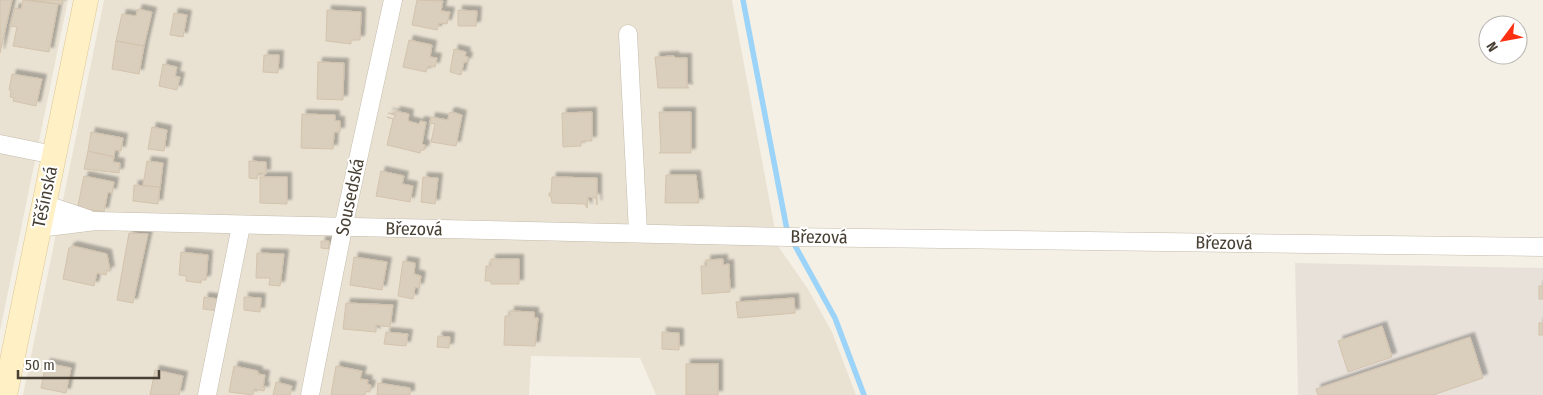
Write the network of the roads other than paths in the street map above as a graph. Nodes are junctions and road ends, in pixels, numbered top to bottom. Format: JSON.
{"nodes":[{"id":1,"x":86,"y":0,"type":"edge"},
{"id":2,"x":392,"y":0,"type":"edge"},
{"id":3,"x":628,"y":34,"type":"dead end"},
{"id":4,"x":0,"y":144,"type":"edge"},
{"id":5,"x":54,"y":155,"type":"junction"},
{"id":6,"x":44,"y":204,"type":"junction"},
{"id":7,"x":96,"y":221,"type":"junction"},
{"id":8,"x":242,"y":226,"type":"junction"},
{"id":9,"x":39,"y":228,"type":"junction"},
{"id":10,"x":343,"y":228,"type":"junction"},
{"id":11,"x":638,"y":232,"type":"junction"},
{"id":12,"x":1543,"y":247,"type":"edge"},
{"id":13,"x":5,"y":395,"type":"edge"},
{"id":14,"x":206,"y":395,"type":"edge"},
{"id":15,"x":310,"y":395,"type":"edge"}],
"edges":[{"from":1,"to":5,"type":"main road","name":"Těšínská"},
{"from":2,"to":10,"type":"street","name":"Sousedská"},
{"from":3,"to":11,"type":"street"},
{"from":4,"to":5,"type":"street"},
{"from":5,"to":6,"type":"main road","name":"Těšínská"},
{"from":6,"to":7,"type":"street","name":"Březová"},
{"from":6,"to":9,"type":"main road","name":"Těšínská"},
{"from":7,"to":8,"type":"street","name":"Březová"},
{"from":7,"to":9,"type":"street","name":"Březová"},
{"from":8,"to":10,"type":"street","name":"Březová"},
{"from":8,"to":14,"type":"street"},
{"from":9,"to":13,"type":"main road","name":"Těšínská"},
{"from":10,"to":11,"type":"street","name":"Březová"},
{"from":10,"to":15,"type":"street","name":"Sousedská"},
{"from":11,"to":12,"type":"street","name":"Březová"}]}
